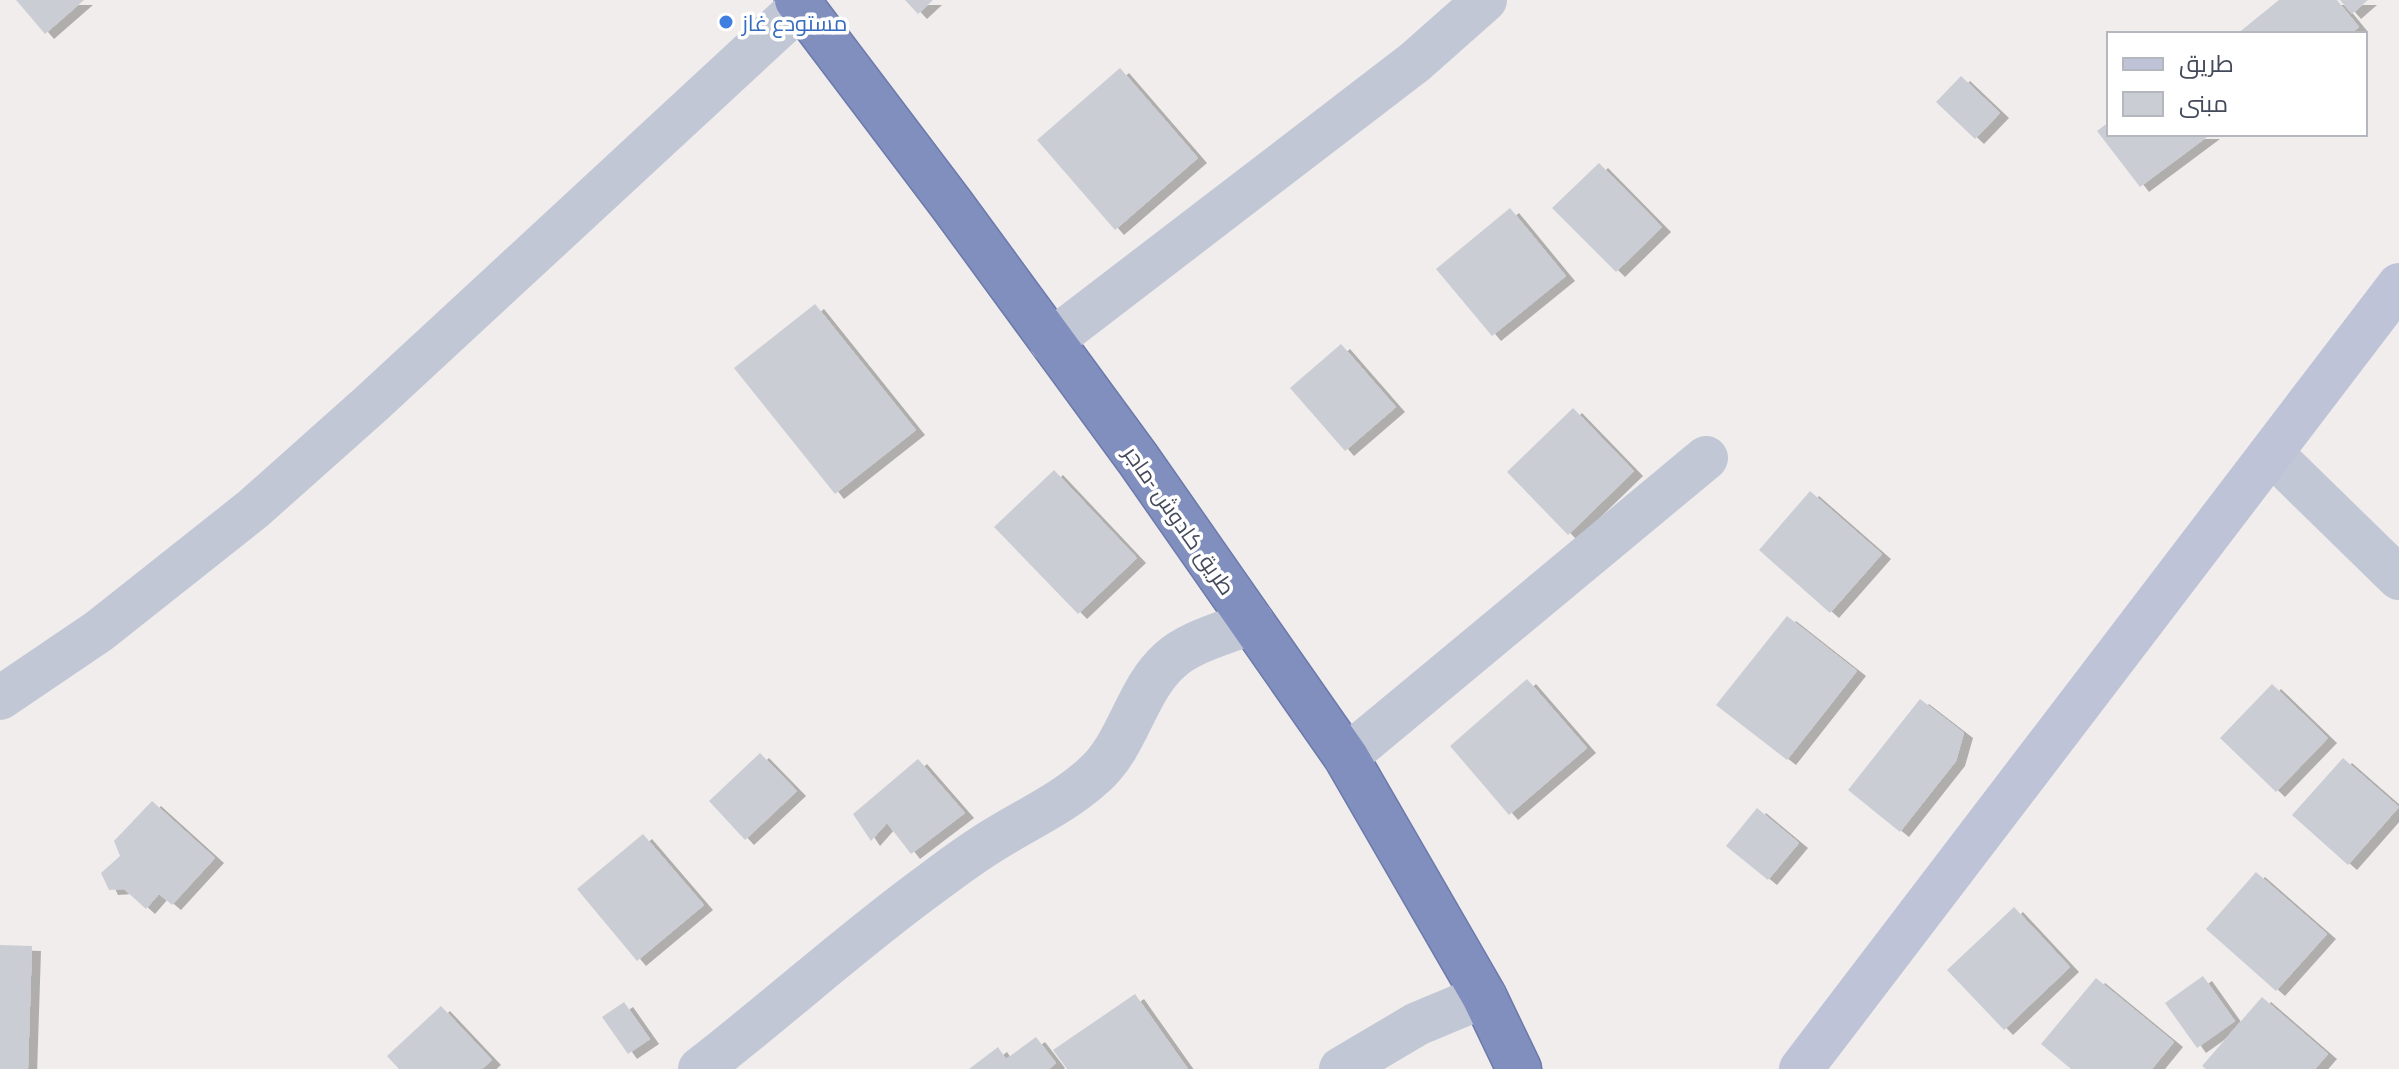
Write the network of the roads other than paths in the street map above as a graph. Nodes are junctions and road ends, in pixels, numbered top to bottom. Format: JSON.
{"nodes":[{"id":1,"x":1485,"y":0,"type":"edge"},
{"id":2,"x":799,"y":3,"type":"edge"},
{"id":3,"x":2399,"y":285,"type":"edge"},
{"id":4,"x":1051,"y":341,"type":"junction"},
{"id":5,"x":2271,"y":453,"type":"junction"},
{"id":6,"x":1706,"y":458,"type":"dead end"},
{"id":7,"x":2399,"y":578,"type":"edge"},
{"id":8,"x":1252,"y":622,"type":"junction"},
{"id":9,"x":0,"y":698,"type":"edge"},
{"id":10,"x":1346,"y":757,"type":"junction"},
{"id":11,"x":1484,"y":996,"type":"junction"},
{"id":12,"x":700,"y":1069,"type":"edge"},
{"id":13,"x":1341,"y":1069,"type":"edge"},
{"id":14,"x":1519,"y":1069,"type":"edge"},
{"id":15,"x":1801,"y":1069,"type":"edge"}],
"edges":[{"from":1,"to":4,"type":"street"},
{"from":2,"to":4,"type":"highway","name":"طريق كادوش -ماجر"},
{"from":2,"to":9,"type":"street"},
{"from":3,"to":5,"type":"street"},
{"from":4,"to":8,"type":"highway","name":"طريق كادوش -ماجر"},
{"from":5,"to":7,"type":"street"},
{"from":5,"to":15,"type":"street"},
{"from":6,"to":10,"type":"street"},
{"from":8,"to":10,"type":"highway","name":"طريق كادوش -ماجر"},
{"from":8,"to":12,"type":"street"},
{"from":10,"to":11,"type":"highway","name":"طريق كادوش -ماجر"},
{"from":11,"to":13,"type":"street"},
{"from":11,"to":14,"type":"highway","name":"طريق كادوش -ماجر"}]}
